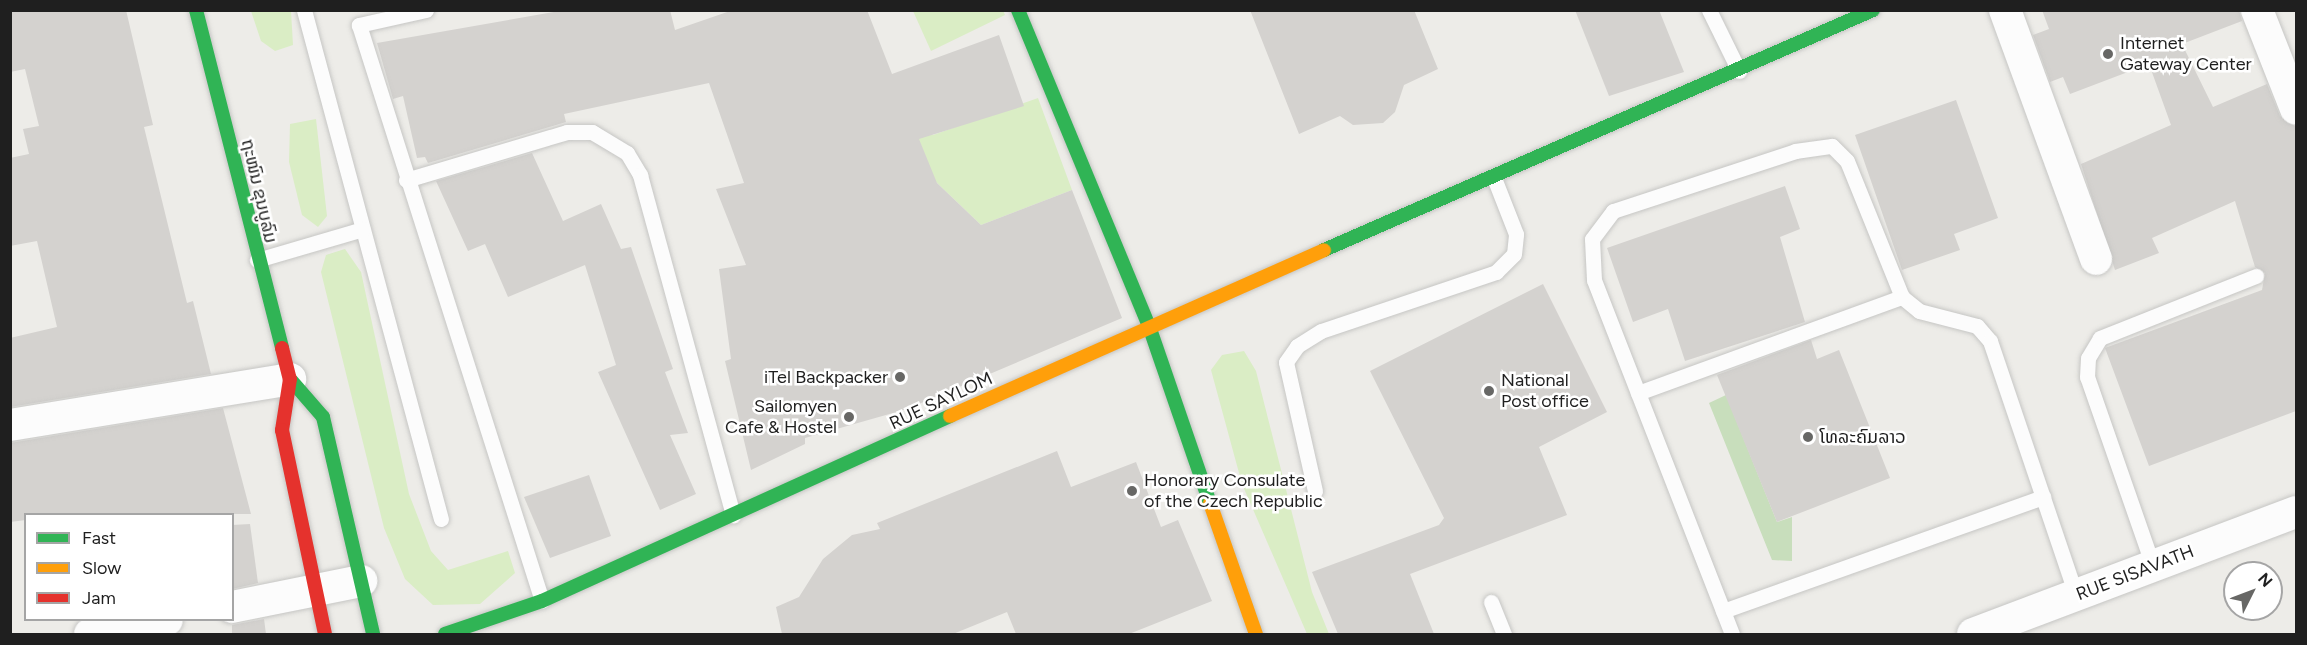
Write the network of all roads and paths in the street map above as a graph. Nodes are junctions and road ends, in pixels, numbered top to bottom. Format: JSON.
{"nodes":[{"id":1,"x":196,"y":10,"type":"edge"},
{"id":2,"x":304,"y":10,"type":"edge"},
{"id":3,"x":426,"y":10,"type":"edge"},
{"id":4,"x":1018,"y":10,"type":"edge"},
{"id":5,"x":1709,"y":10,"type":"edge"},
{"id":6,"x":1873,"y":10,"type":"edge"},
{"id":7,"x":2005,"y":10,"type":"edge"},
{"id":8,"x":2257,"y":10,"type":"edge"},
{"id":9,"x":1738,"y":71,"type":"junction"},
{"id":10,"x":2296,"y":109,"type":"edge"},
{"id":11,"x":1494,"y":178,"type":"junction"},
{"id":12,"x":406,"y":180,"type":"junction"},
{"id":13,"x":363,"y":229,"type":"junction"},
{"id":14,"x":257,"y":260,"type":"junction"},
{"id":15,"x":2096,"y":260,"type":"dead end"},
{"id":16,"x":2256,"y":276,"type":"dead end"},
{"id":17,"x":1902,"y":297,"type":"junction"},
{"id":18,"x":1149,"y":326,"type":"junction"},
{"id":19,"x":290,"y":379,"type":"junction"},
{"id":20,"x":1638,"y":393,"type":"junction"},
{"id":21,"x":10,"y":425,"type":"edge"},
{"id":22,"x":1315,"y":491,"type":"dead end"},
{"id":23,"x":2043,"y":497,"type":"junction"},
{"id":24,"x":2296,"y":512,"type":"edge"},
{"id":25,"x":733,"y":516,"type":"junction"},
{"id":26,"x":441,"y":519,"type":"dead end"},
{"id":27,"x":2153,"y":566,"type":"junction"},
{"id":28,"x":361,"y":581,"type":"junction"},
{"id":29,"x":317,"y":590,"type":"junction"},
{"id":30,"x":2076,"y":595,"type":"junction"},
{"id":31,"x":542,"y":601,"type":"junction"},
{"id":32,"x":1491,"y":602,"type":"dead end"},
{"id":33,"x":234,"y":607,"type":"edge"},
{"id":34,"x":1723,"y":611,"type":"junction"},
{"id":35,"x":162,"y":621,"type":"edge"},
{"id":36,"x":90,"y":634,"type":"edge"},
{"id":37,"x":325,"y":634,"type":"edge"},
{"id":38,"x":373,"y":634,"type":"edge"},
{"id":39,"x":445,"y":634,"type":"edge"},
{"id":40,"x":1256,"y":634,"type":"edge"},
{"id":41,"x":1504,"y":634,"type":"edge"},
{"id":42,"x":1732,"y":634,"type":"edge"},
{"id":43,"x":1973,"y":634,"type":"edge"}],
"edges":[{"from":1,"to":14,"type":"street","name":"ຖະໜົນ ຂຸນບູລົມ"},
{"from":2,"to":13,"type":"lane"},
{"from":3,"to":12,"type":"lane"},
{"from":4,"to":18,"type":"street"},
{"from":5,"to":9,"type":"lane"},
{"from":6,"to":9,"type":"street","name":"RUE SAYLOM"},
{"from":7,"to":15,"type":"street"},
{"from":8,"to":10,"type":"street"},
{"from":9,"to":11,"type":"street","name":"RUE SAYLOM"},
{"from":11,"to":18,"type":"street","name":"RUE SAYLOM"},
{"from":11,"to":22,"type":"lane"},
{"from":12,"to":25,"type":"lane"},
{"from":12,"to":31,"type":"lane"},
{"from":13,"to":14,"type":"lane"},
{"from":13,"to":26,"type":"lane"},
{"from":14,"to":19,"type":"street","name":"ຖະໜົນ ຂຸນບູລົມ"},
{"from":16,"to":27,"type":"lane"},
{"from":17,"to":20,"type":"lane"},
{"from":17,"to":20,"type":"lane"},
{"from":17,"to":23,"type":"lane"},
{"from":18,"to":25,"type":"street","name":"RUE SAYLOM"},
{"from":18,"to":40,"type":"street"},
{"from":19,"to":21,"type":"street"},
{"from":19,"to":28,"type":"street","name":"ຖະໜົນ ຂຸນບູລົມ"},
{"from":19,"to":29,"type":"street","name":"ຖະໜົນ ຂຸນບູລົມ"},
{"from":20,"to":34,"type":"lane"},
{"from":23,"to":30,"type":"lane"},
{"from":23,"to":34,"type":"lane"},
{"from":24,"to":27,"type":"street","name":"RUE SISAVATH"},
{"from":25,"to":31,"type":"street","name":"RUE SAYLOM"},
{"from":27,"to":30,"type":"street","name":"RUE SISAVATH"},
{"from":28,"to":29,"type":"street"},
{"from":28,"to":38,"type":"street","name":"ຖະໜົນ ຂຸນບູລົມ"},
{"from":29,"to":33,"type":"street"},
{"from":29,"to":37,"type":"street","name":"ຖະໜົນ ຂຸນບູລົມ"},
{"from":30,"to":43,"type":"street","name":"RUE SISAVATH"},
{"from":31,"to":39,"type":"street","name":"RUE SAYLOM"},
{"from":32,"to":41,"type":"lane"},
{"from":34,"to":42,"type":"lane"},
{"from":35,"to":36,"type":"street"}]}
